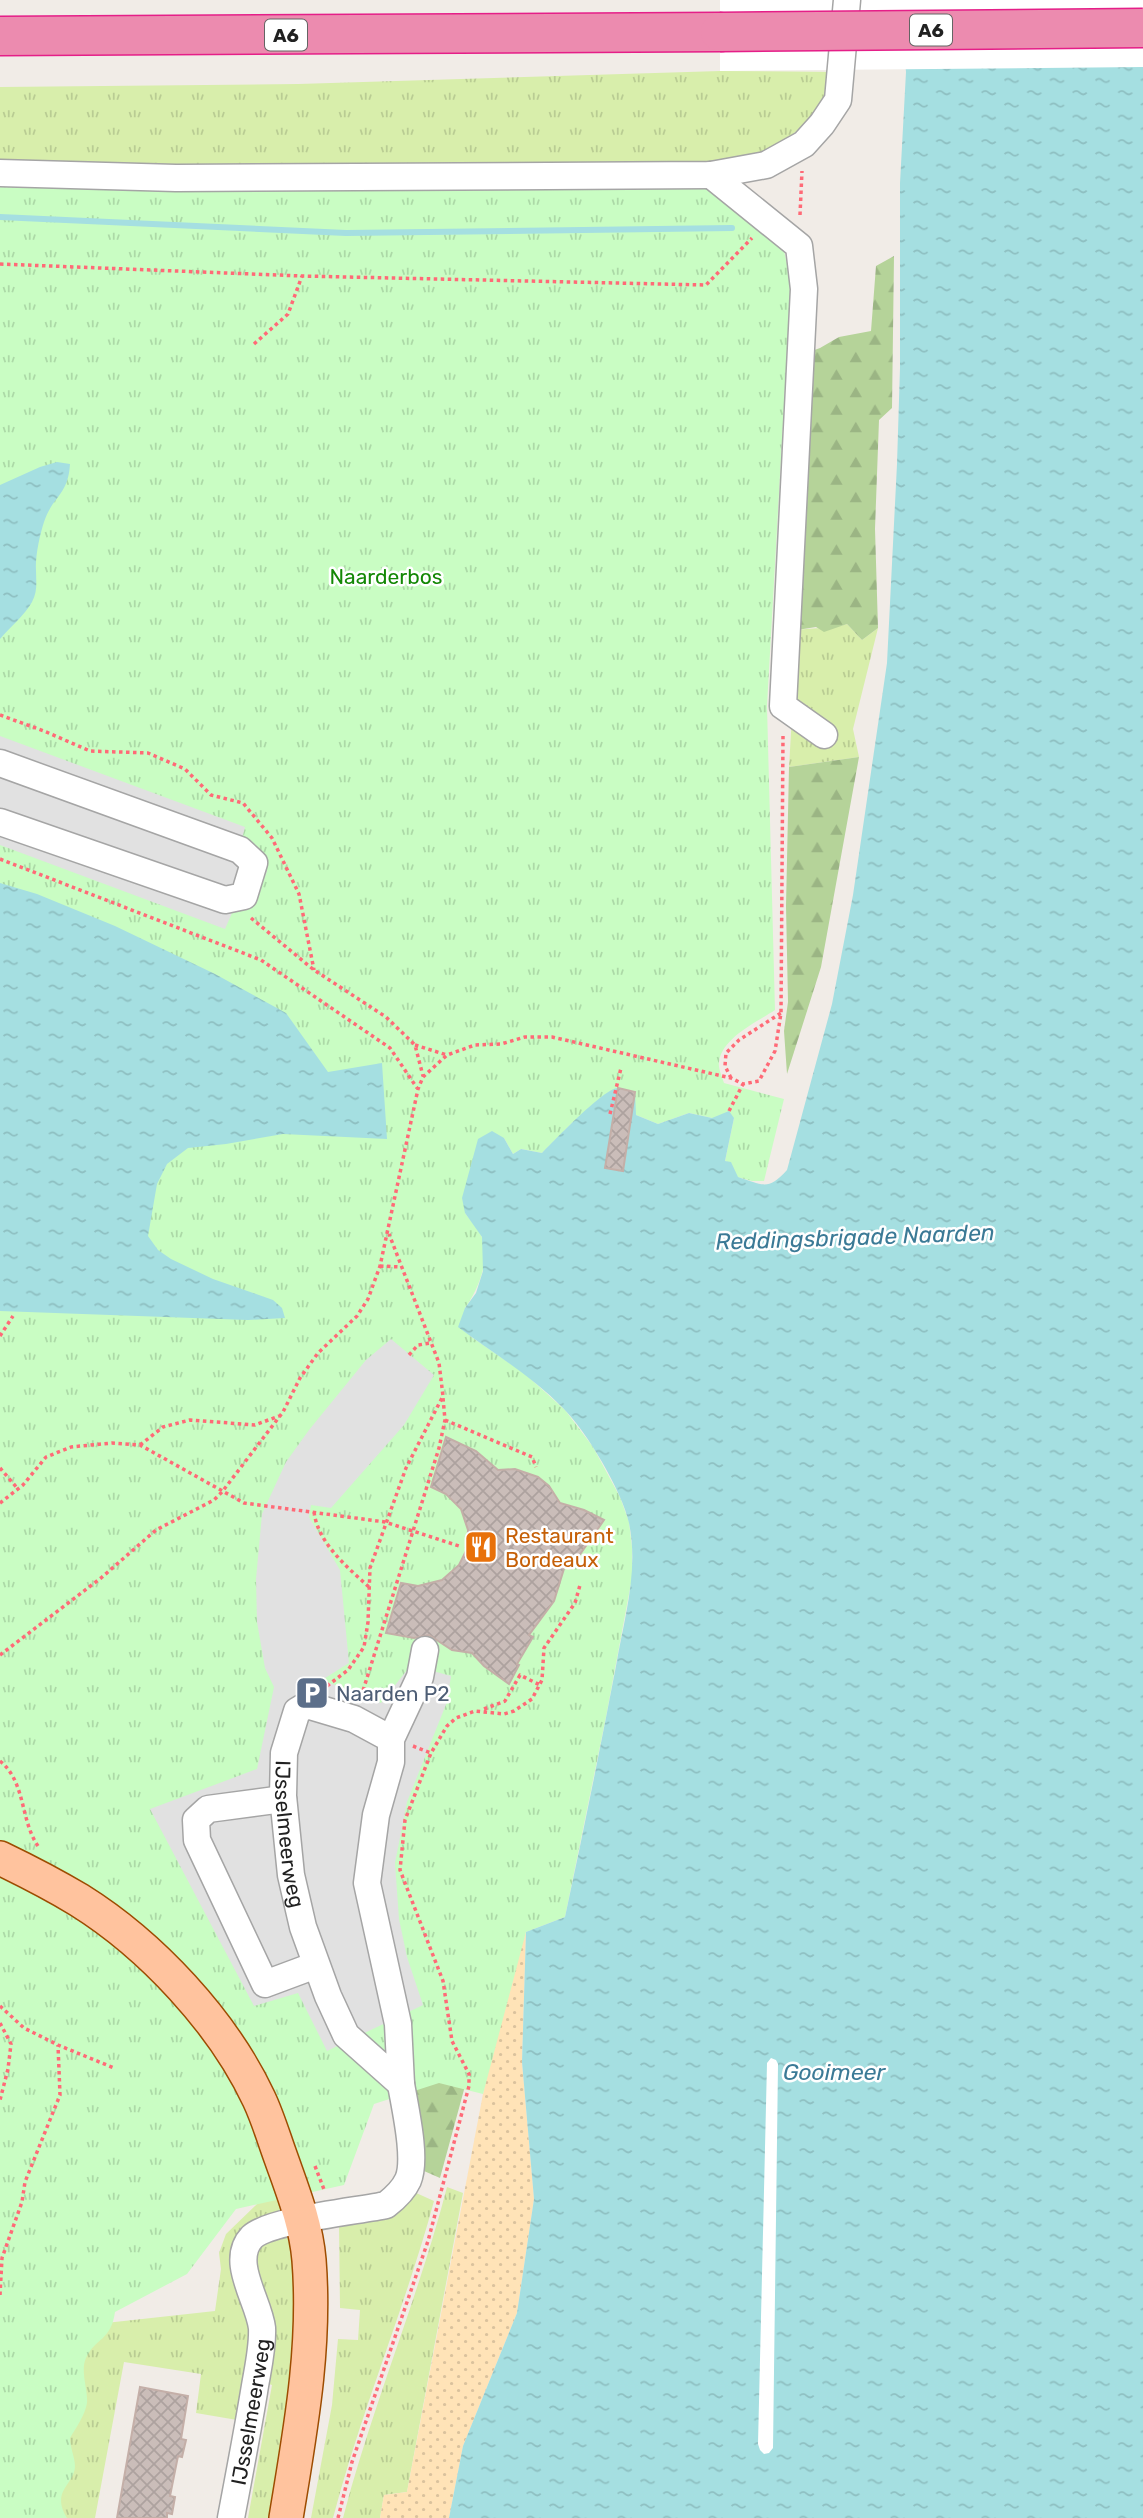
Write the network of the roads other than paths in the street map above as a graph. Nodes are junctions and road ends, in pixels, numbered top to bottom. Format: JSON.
{"nodes":[{"id":1,"x":847,"y":0,"type":"edge"},
{"id":2,"x":1143,"y":28,"type":"edge"},
{"id":3,"x":0,"y":36,"type":"edge"},
{"id":4,"x":0,"y":173,"type":"edge"},
{"id":5,"x":711,"y":175,"type":"junction"},
{"id":6,"x":824,"y":735,"type":"dead end"},
{"id":7,"x":0,"y":763,"type":"edge"},
{"id":8,"x":0,"y":821,"type":"edge"},
{"id":9,"x":425,"y":1650,"type":"dead end"},
{"id":10,"x":391,"y":1739,"type":"junction"},
{"id":11,"x":283,"y":1799,"type":"junction"},
{"id":12,"x":0,"y":1858,"type":"edge"},
{"id":13,"x":316,"y":1965,"type":"junction"},
{"id":14,"x":401,"y":2084,"type":"junction"},
{"id":15,"x":318,"y":2217,"type":"junction"},
{"id":16,"x":232,"y":2518,"type":"edge"},
{"id":17,"x":286,"y":2518,"type":"edge"}],
"edges":[{"from":1,"to":5,"type":"lane"},
{"from":2,"to":3,"type":"highway","number":"A6","bridge":true},
{"from":4,"to":5,"type":"lane"},
{"from":5,"to":6,"type":"lane"},
{"from":7,"to":8,"type":"lane"},
{"from":9,"to":10,"type":"lane","name":"IJsselmeerweg"},
{"from":10,"to":11,"type":"lane","name":"IJsselmeerweg"},
{"from":10,"to":14,"type":"lane","name":"IJsselmeerweg"},
{"from":11,"to":13,"type":"lane","name":"IJsselmeerweg"},
{"from":11,"to":13,"type":"lane"},
{"from":12,"to":15,"type":"main road"},
{"from":13,"to":14,"type":"lane","name":"IJsselmeerweg"},
{"from":14,"to":15,"type":"lane","name":"IJsselmeerweg"},
{"from":15,"to":16,"type":"lane","name":"IJsselmeerweg"},
{"from":15,"to":17,"type":"main road"}]}
